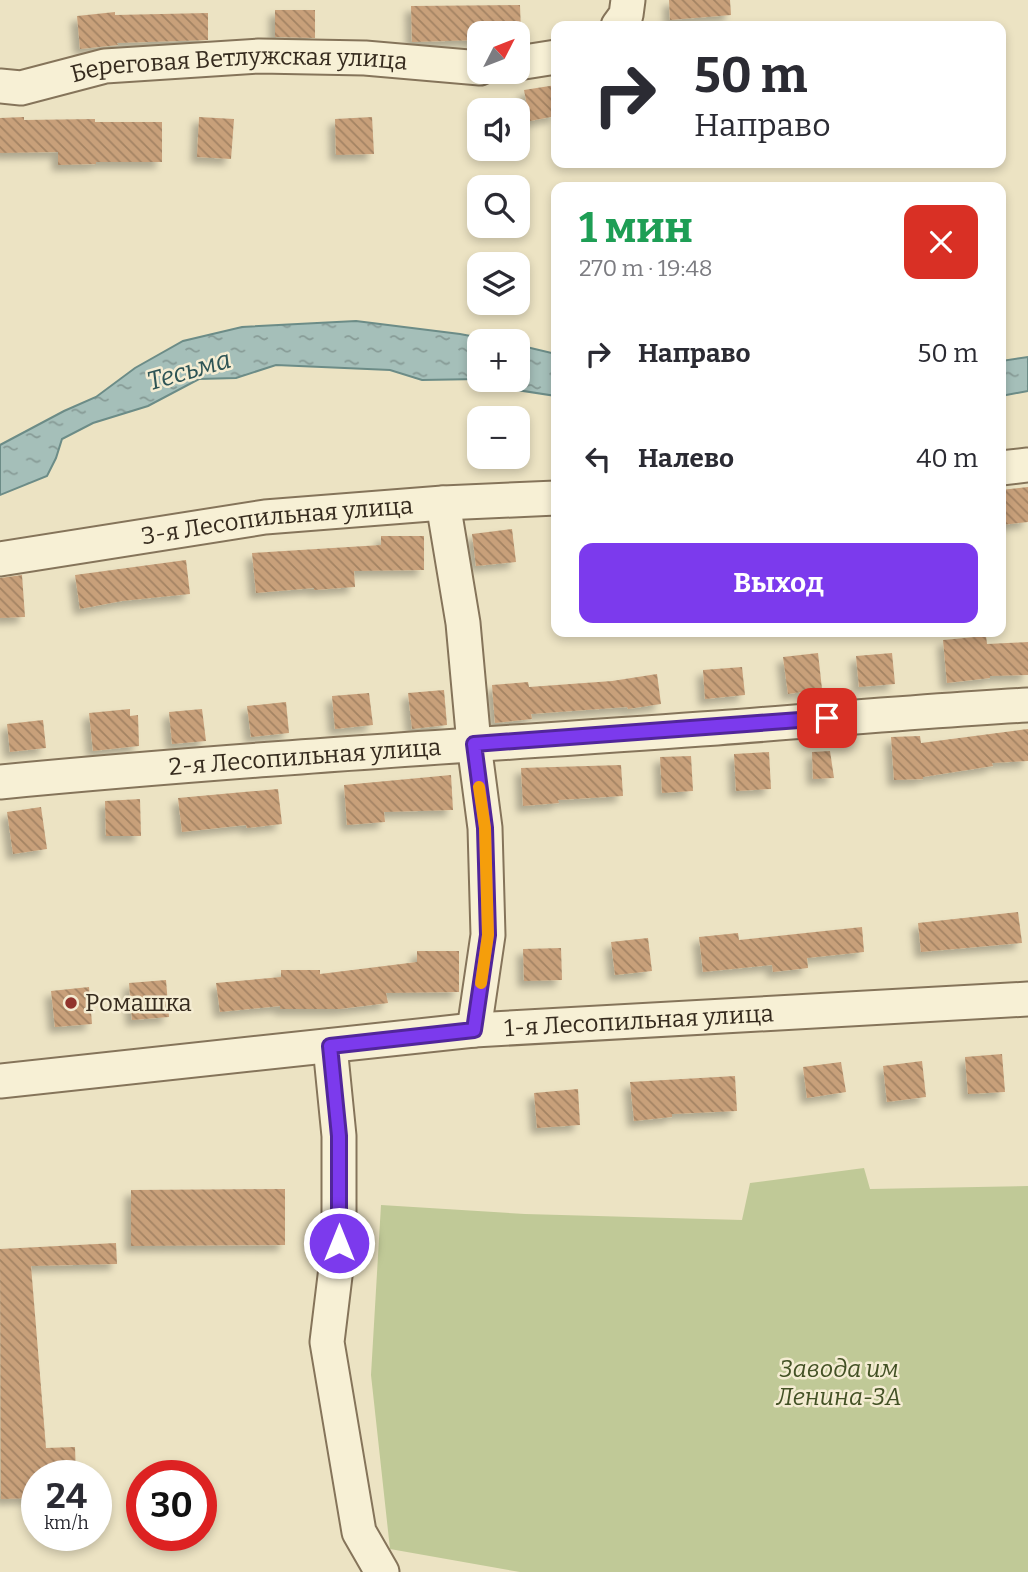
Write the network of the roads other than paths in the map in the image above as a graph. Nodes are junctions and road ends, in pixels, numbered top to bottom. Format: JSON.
{"nodes":[{"id":1,"x":628,"y":0,"type":"edge"},
{"id":2,"x":622,"y":21,"type":"edge"},
{"id":3,"x":551,"y":58,"type":"edge"},
{"id":4,"x":530,"y":61,"type":"edge"},
{"id":5,"x":467,"y":67,"type":"edge"},
{"id":6,"x":0,"y":86,"type":"edge"},
{"id":7,"x":1028,"y":465,"type":"edge"},
{"id":8,"x":1006,"y":467,"type":"edge"},
{"id":9,"x":551,"y":498,"type":"edge"},
{"id":10,"x":443,"y":503,"type":"junction"},
{"id":11,"x":0,"y":559,"type":"edge"},
{"id":12,"x":1028,"y":705,"type":"edge"},
{"id":13,"x":474,"y":744,"type":"junction"},
{"id":14,"x":0,"y":782,"type":"edge"},
{"id":15,"x":1028,"y":999,"type":"edge"},
{"id":16,"x":474,"y":1030,"type":"junction"},
{"id":17,"x":330,"y":1046,"type":"junction"},
{"id":18,"x":0,"y":1081,"type":"edge"},
{"id":19,"x":382,"y":1572,"type":"edge"}],
"edges":[{"from":1,"to":2,"type":"street"},
{"from":3,"to":4,"type":"street"},
{"from":5,"to":6,"type":"street","name":"Береговая Ветлужская улица"},
{"from":7,"to":8,"type":"street"},
{"from":9,"to":10,"type":"street","name":"3-я Лесопильная улица"},
{"from":10,"to":11,"type":"street","name":"3-я Лесопильная улица"},
{"from":10,"to":13,"type":"street"},
{"from":12,"to":13,"type":"street","name":"2-я Лесопильная улица"},
{"from":13,"to":14,"type":"street","name":"2-я Лесопильная улица"},
{"from":13,"to":16,"type":"street"},
{"from":15,"to":16,"type":"street","name":"1-я Лесопильная улица"},
{"from":16,"to":17,"type":"street","name":"1-я Лесопильная улица"},
{"from":17,"to":18,"type":"street","name":"1-я Лесопильная улица"},
{"from":17,"to":19,"type":"street"}]}
